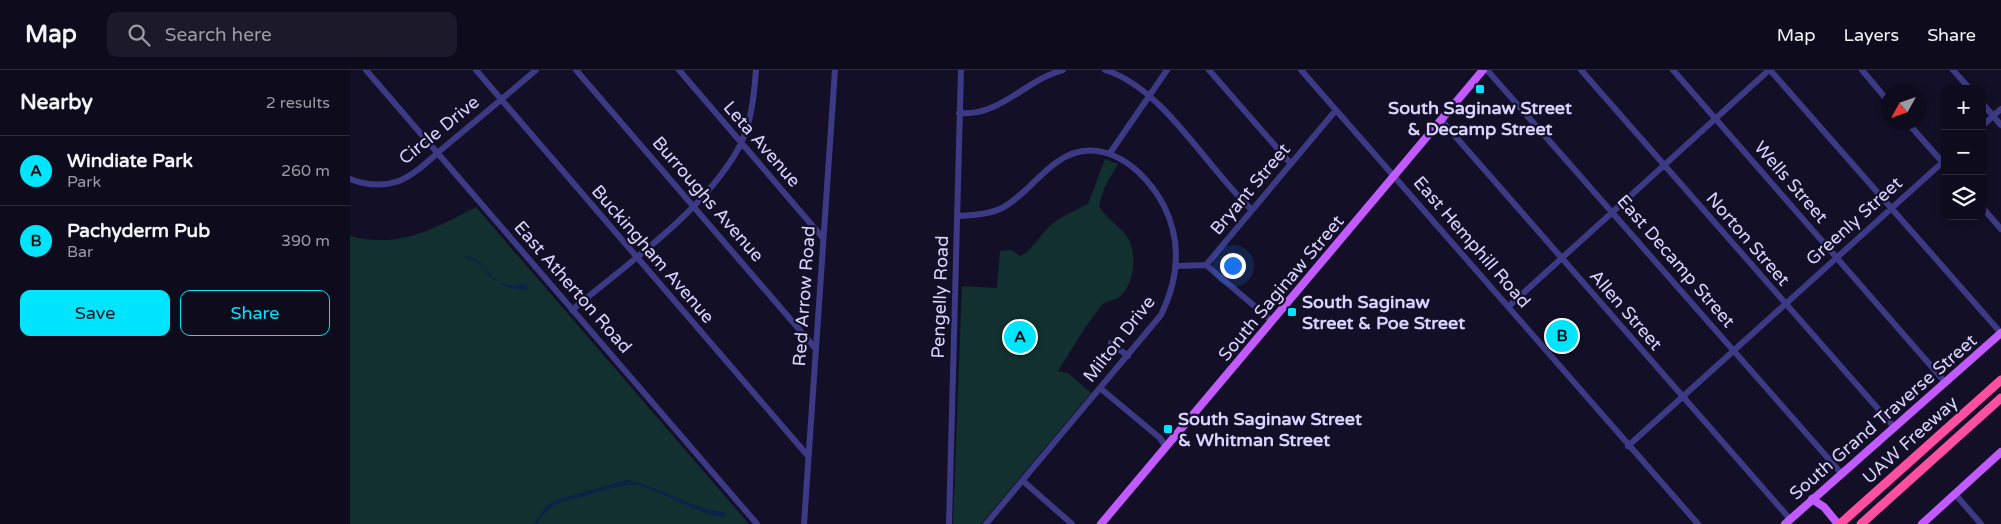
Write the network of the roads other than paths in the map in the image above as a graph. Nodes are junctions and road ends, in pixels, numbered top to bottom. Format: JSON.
{"nodes":[{"id":1,"x":366,"y":70,"type":"edge"},
{"id":2,"x":476,"y":70,"type":"edge"},
{"id":3,"x":536,"y":70,"type":"edge"},
{"id":4,"x":576,"y":70,"type":"edge"},
{"id":5,"x":679,"y":70,"type":"edge"},
{"id":6,"x":756,"y":70,"type":"edge"},
{"id":7,"x":835,"y":70,"type":"edge"},
{"id":8,"x":961,"y":70,"type":"edge"},
{"id":9,"x":1063,"y":70,"type":"edge"},
{"id":10,"x":1105,"y":70,"type":"edge"},
{"id":11,"x":1167,"y":70,"type":"edge"},
{"id":12,"x":1209,"y":70,"type":"edge"},
{"id":13,"x":1301,"y":70,"type":"edge"},
{"id":14,"x":1485,"y":70,"type":"edge"},
{"id":15,"x":1581,"y":70,"type":"edge"},
{"id":16,"x":1673,"y":70,"type":"edge"},
{"id":17,"x":1770,"y":70,"type":"edge"},
{"id":18,"x":1862,"y":70,"type":"edge"},
{"id":19,"x":1953,"y":70,"type":"edge"},
{"id":20,"x":685,"y":74,"type":"edge"},
{"id":21,"x":1966,"y":85,"type":"edge"},
{"id":22,"x":1881,"y":93,"type":"edge"},
{"id":23,"x":1150,"y":97,"type":"junction"},
{"id":24,"x":502,"y":100,"type":"junction"},
{"id":25,"x":1986,"y":108,"type":"edge"},
{"id":26,"x":2001,"y":109,"type":"edge"},
{"id":27,"x":1336,"y":110,"type":"junction"},
{"id":28,"x":959,"y":113,"type":"junction"},
{"id":29,"x":1993,"y":116,"type":"junction"},
{"id":30,"x":1716,"y":119,"type":"junction"},
{"id":31,"x":1441,"y":120,"type":"junction"},
{"id":32,"x":1986,"y":122,"type":"edge"},
{"id":33,"x":2001,"y":125,"type":"edge"},
{"id":34,"x":1914,"y":130,"type":"edge"},
{"id":35,"x":741,"y":143,"type":"junction"},
{"id":36,"x":438,"y":153,"type":"junction"},
{"id":37,"x":1110,"y":153,"type":"junction"},
{"id":38,"x":1941,"y":159,"type":"edge"},
{"id":39,"x":1291,"y":164,"type":"junction"},
{"id":40,"x":1664,"y":165,"type":"junction"},
{"id":41,"x":1941,"y":165,"type":"edge"},
{"id":42,"x":1394,"y":176,"type":"junction"},
{"id":43,"x":350,"y":179,"type":"edge"},
{"id":44,"x":694,"y":206,"type":"junction"},
{"id":45,"x":1891,"y":209,"type":"junction"},
{"id":46,"x":1252,"y":210,"type":"junction"},
{"id":47,"x":1613,"y":212,"type":"junction"},
{"id":48,"x":1986,"y":212,"type":"edge"},
{"id":49,"x":957,"y":216,"type":"junction"},
{"id":50,"x":2001,"y":228,"type":"edge"},
{"id":51,"x":823,"y":238,"type":"junction"},
{"id":52,"x":636,"y":257,"type":"junction"},
{"id":53,"x":1562,"y":258,"type":"junction"},
{"id":54,"x":1836,"y":258,"type":"junction"},
{"id":55,"x":1206,"y":265,"type":"junction"},
{"id":56,"x":1177,"y":266,"type":"junction"},
{"id":57,"x":1785,"y":304,"type":"junction"},
{"id":58,"x":1509,"y":306,"type":"junction"},
{"id":59,"x":572,"y":310,"type":"junction"},
{"id":60,"x":1272,"y":321,"type":"junction"},
{"id":61,"x":2001,"y":333,"type":"edge"},
{"id":62,"x":1111,"y":343,"type":"dead end"},
{"id":63,"x":816,"y":349,"type":"junction"},
{"id":64,"x":1734,"y":350,"type":"junction"},
{"id":65,"x":1128,"y":356,"type":"junction"},
{"id":66,"x":2001,"y":380,"type":"edge"},
{"id":67,"x":1945,"y":382,"type":"junction"},
{"id":68,"x":1100,"y":388,"type":"junction"},
{"id":69,"x":1683,"y":397,"type":"junction"},
{"id":70,"x":2001,"y":398,"type":"edge"},
{"id":71,"x":1894,"y":427,"type":"junction"},
{"id":72,"x":1628,"y":446,"type":"junction"},
{"id":73,"x":1166,"y":447,"type":"junction"},
{"id":74,"x":2001,"y":452,"type":"edge"},
{"id":75,"x":808,"y":456,"type":"junction"},
{"id":76,"x":1842,"y":473,"type":"junction"},
{"id":77,"x":1023,"y":481,"type":"junction"},
{"id":78,"x":1955,"y":494,"type":"junction"},
{"id":79,"x":1812,"y":500,"type":"junction"},
{"id":80,"x":1787,"y":522,"type":"edge"},
{"id":81,"x":757,"y":524,"type":"edge"},
{"id":82,"x":804,"y":524,"type":"edge"},
{"id":83,"x":949,"y":524,"type":"edge"},
{"id":84,"x":986,"y":524,"type":"edge"},
{"id":85,"x":1072,"y":524,"type":"edge"},
{"id":86,"x":1101,"y":524,"type":"edge"},
{"id":87,"x":1698,"y":524,"type":"edge"},
{"id":88,"x":1839,"y":524,"type":"edge"},
{"id":89,"x":1861,"y":524,"type":"edge"},
{"id":90,"x":1922,"y":524,"type":"edge"},
{"id":91,"x":1981,"y":524,"type":"edge"}],
"edges":[{"from":1,"to":36,"type":"street","name":"East Atherton Road"},
{"from":2,"to":24,"type":"street","name":"Buckingham Avenue"},
{"from":3,"to":24,"type":"street","name":"Circle Drive"},
{"from":4,"to":44,"type":"street","name":"Burroughs Avenue"},
{"from":5,"to":20,"type":"street","name":"Leta Avenue"},
{"from":6,"to":35,"type":"street"},
{"from":7,"to":51,"type":"street","name":"Red Arrow Road"},
{"from":8,"to":28,"type":"street","name":"Pengelly Road"},
{"from":9,"to":28,"type":"street"},
{"from":10,"to":23,"type":"street"},
{"from":11,"to":23,"type":"street"},
{"from":12,"to":39,"type":"street"},
{"from":13,"to":27,"type":"street","name":"East Hemphill Road"},
{"from":14,"to":31,"type":"main road","name":"South Saginaw Street"},
{"from":14,"to":47,"type":"street","name":"East Decamp Street"},
{"from":15,"to":40,"type":"street","name":"Norton Street"},
{"from":16,"to":30,"type":"street","name":"Wells Street"},
{"from":17,"to":30,"type":"street"},
{"from":17,"to":45,"type":"street"},
{"from":18,"to":22,"type":"street"},
{"from":19,"to":21,"type":"street"},
{"from":20,"to":35,"type":"street","name":"Leta Avenue"},
{"from":23,"to":37,"type":"street"},
{"from":23,"to":46,"type":"street"},
{"from":24,"to":36,"type":"street","name":"Circle Drive"},
{"from":24,"to":52,"type":"street","name":"Buckingham Avenue"},
{"from":25,"to":29,"type":"street"},
{"from":26,"to":29,"type":"street"},
{"from":27,"to":39,"type":"street","name":"Bryant Street"},
{"from":27,"to":42,"type":"street","name":"East Hemphill Road"},
{"from":28,"to":49,"type":"street","name":"Pengelly Road"},
{"from":29,"to":32,"type":"street"},
{"from":29,"to":33,"type":"street"},
{"from":30,"to":40,"type":"street"},
{"from":30,"to":54,"type":"street","name":"Wells Street"},
{"from":31,"to":42,"type":"main road","name":"South Saginaw Street"},
{"from":31,"to":53,"type":"street","name":"Allen Street"},
{"from":34,"to":38,"type":"street"},
{"from":35,"to":44,"type":"street"},
{"from":35,"to":51,"type":"street","name":"Leta Avenue"},
{"from":36,"to":43,"type":"street","name":"Circle Drive"},
{"from":36,"to":59,"type":"street","name":"East Atherton Road"},
{"from":37,"to":49,"type":"street","name":"Milton Drive"},
{"from":37,"to":56,"type":"street","name":"Milton Drive"},
{"from":39,"to":46,"type":"street","name":"Bryant Street"},
{"from":40,"to":47,"type":"street"},
{"from":40,"to":57,"type":"street","name":"Norton Street"},
{"from":41,"to":45,"type":"street","name":"Greenly Street"},
{"from":42,"to":58,"type":"street","name":"East Hemphill Road"},
{"from":42,"to":60,"type":"main road","name":"South Saginaw Street"},
{"from":44,"to":52,"type":"street"},
{"from":44,"to":63,"type":"street","name":"Burroughs Avenue"},
{"from":45,"to":54,"type":"street","name":"Greenly Street"},
{"from":45,"to":61,"type":"street"},
{"from":46,"to":55,"type":"street","name":"Bryant Street"},
{"from":47,"to":53,"type":"street"},
{"from":47,"to":64,"type":"street","name":"East Decamp Street"},
{"from":48,"to":50,"type":"street"},
{"from":49,"to":83,"type":"street","name":"Pengelly Road"},
{"from":51,"to":63,"type":"street","name":"Red Arrow Road"},
{"from":52,"to":59,"type":"street"},
{"from":52,"to":75,"type":"street","name":"Buckingham Avenue"},
{"from":53,"to":58,"type":"street"},
{"from":53,"to":69,"type":"street","name":"Allen Street"},
{"from":54,"to":57,"type":"street","name":"Greenly Street"},
{"from":54,"to":67,"type":"street","name":"Wells Street"},
{"from":55,"to":56,"type":"street"},
{"from":55,"to":60,"type":"street"},
{"from":56,"to":65,"type":"street","name":"Milton Drive"},
{"from":57,"to":64,"type":"street","name":"Greenly Street"},
{"from":57,"to":71,"type":"street","name":"Norton Street"},
{"from":58,"to":72,"type":"street","name":"East Hemphill Road"},
{"from":59,"to":81,"type":"street","name":"East Atherton Road"},
{"from":60,"to":73,"type":"main road","name":"South Saginaw Street"},
{"from":61,"to":67,"type":"main road","name":"South Grand Traverse Street"},
{"from":62,"to":65,"type":"street"},
{"from":63,"to":75,"type":"street","name":"Red Arrow Road"},
{"from":64,"to":69,"type":"street","name":"Greenly Street"},
{"from":64,"to":76,"type":"street","name":"East Decamp Street"},
{"from":65,"to":68,"type":"street","name":"Milton Drive"},
{"from":66,"to":88,"type":"highway","name":"UAW Freeway"},
{"from":67,"to":71,"type":"main road","name":"South Grand Traverse Street"},
{"from":68,"to":73,"type":"street"},
{"from":68,"to":77,"type":"street","name":"Milton Drive"},
{"from":69,"to":72,"type":"street","name":"Greenly Street"},
{"from":69,"to":80,"type":"street","name":"Allen Street"},
{"from":70,"to":89,"type":"highway","name":"UAW Freeway"},
{"from":71,"to":76,"type":"main road","name":"South Grand Traverse Street"},
{"from":72,"to":87,"type":"street","name":"East Hemphill Road"},
{"from":73,"to":86,"type":"main road","name":"South Saginaw Street"},
{"from":74,"to":78,"type":"main road"},
{"from":75,"to":82,"type":"street","name":"Red Arrow Road"},
{"from":76,"to":79,"type":"main road","name":"South Grand Traverse Street"},
{"from":77,"to":84,"type":"street","name":"Milton Drive"},
{"from":77,"to":85,"type":"street"},
{"from":78,"to":90,"type":"main road"},
{"from":78,"to":91,"type":"street"},
{"from":79,"to":80,"type":"main road","name":"South Grand Traverse Street"},
{"from":79,"to":88,"type":"main road"}]}
